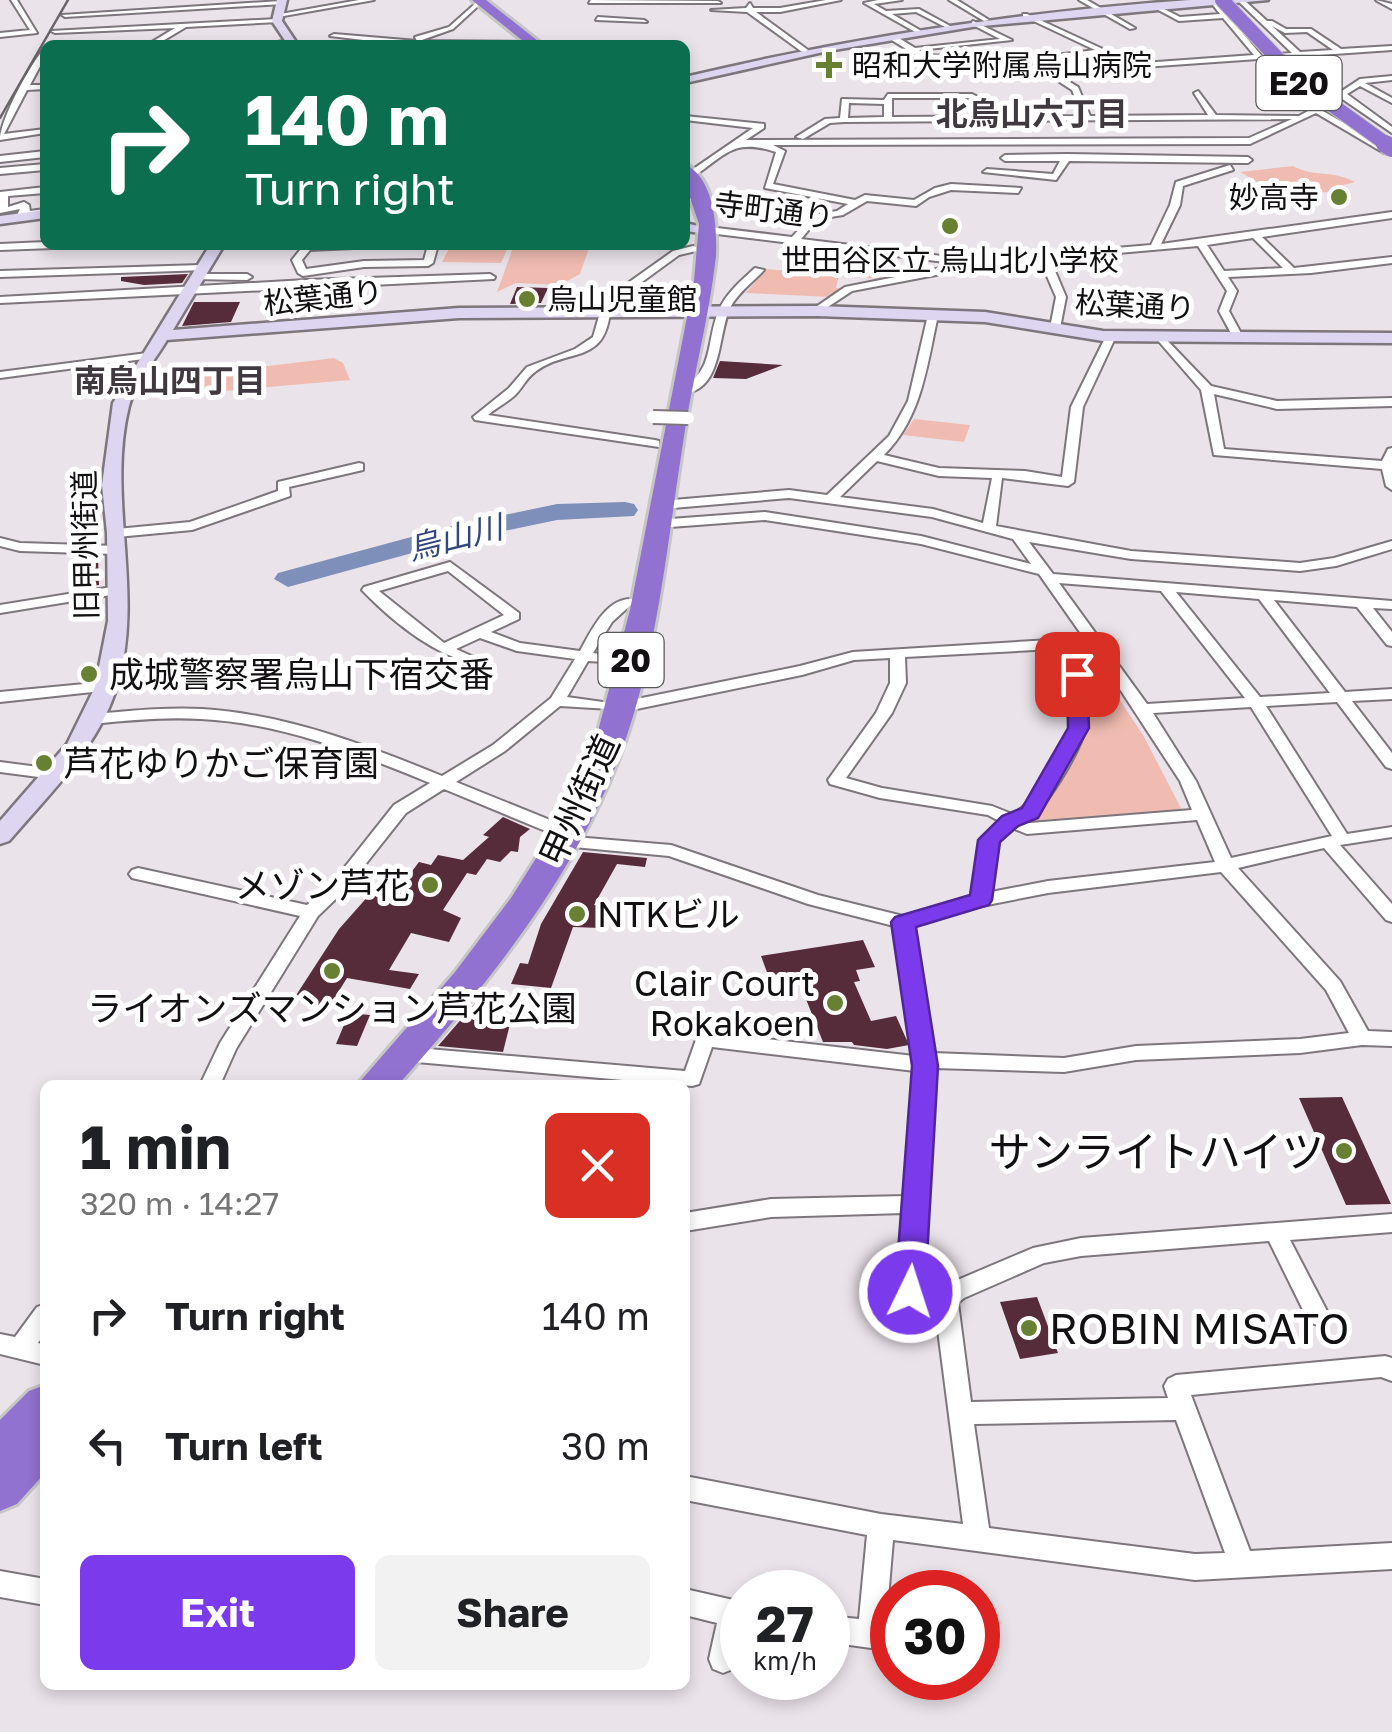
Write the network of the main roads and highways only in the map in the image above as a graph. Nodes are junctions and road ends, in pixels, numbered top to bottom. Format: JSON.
{"nodes":[{"id":1,"x":1232,"y":0,"type":"edge"},
{"id":2,"x":1216,"y":1,"type":"edge"},
{"id":3,"x":475,"y":2,"type":"edge"},
{"id":4,"x":521,"y":40,"type":"edge"},
{"id":5,"x":529,"y":40,"type":"edge"},
{"id":6,"x":1392,"y":140,"type":"edge"},
{"id":7,"x":1392,"y":151,"type":"edge"},
{"id":8,"x":691,"y":207,"type":"edge"},
{"id":9,"x":701,"y":312,"type":"junction"},
{"id":10,"x":613,"y":707,"type":"junction"},
{"id":11,"x":556,"y":833,"type":"junction"},
{"id":12,"x":352,"y":1080,"type":"edge"},
{"id":13,"x":381,"y":1080,"type":"edge"},
{"id":14,"x":40,"y":1410,"type":"edge"},
{"id":15,"x":40,"y":1445,"type":"edge"},
{"id":16,"x":0,"y":1452,"type":"edge"},
{"id":17,"x":0,"y":1489,"type":"edge"}],
"edges":[{"from":1,"to":6,"type":"highway","number":"E20","bridge":true},
{"from":2,"to":7,"type":"highway","number":"E20","bridge":true},
{"from":3,"to":4,"type":"highway"},
{"from":3,"to":5,"type":"highway"},
{"from":8,"to":9,"type":"highway","name":"甲州街道","number":"20"},
{"from":9,"to":10,"type":"highway","name":"甲州街道","number":"20"},
{"from":9,"to":10,"type":"highway","name":"甲州街道","number":"20"},
{"from":10,"to":11,"type":"highway","name":"甲州街道","number":"20"},
{"from":11,"to":12,"type":"highway","name":"甲州街道","number":"20"},
{"from":11,"to":13,"type":"highway","name":"甲州街道","number":"20"},
{"from":14,"to":16,"type":"highway"},
{"from":15,"to":17,"type":"highway"}]}
